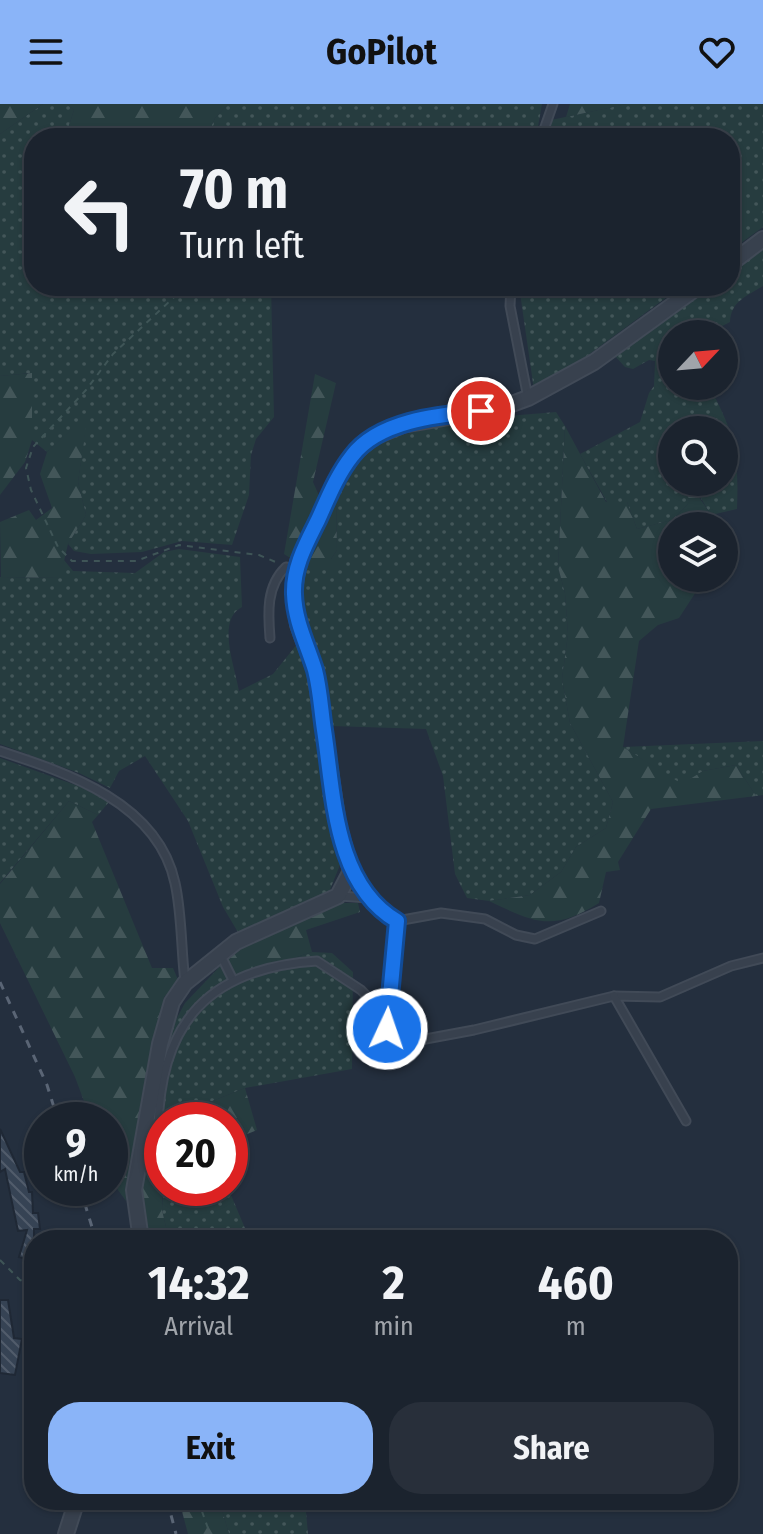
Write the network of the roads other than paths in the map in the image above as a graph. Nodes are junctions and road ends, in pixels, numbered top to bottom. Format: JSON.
{"nodes":[{"id":1,"x":553,"y":104,"type":"edge"},
{"id":2,"x":545,"y":128,"type":"edge"},
{"id":3,"x":763,"y":239,"type":"edge"},
{"id":4,"x":740,"y":256,"type":"edge"},
{"id":5,"x":510,"y":296,"type":"edge"},
{"id":6,"x":685,"y":296,"type":"edge"},
{"id":7,"x":528,"y":398,"type":"junction"},
{"id":8,"x":292,"y":568,"type":"junction"},
{"id":9,"x":270,"y":638,"type":"dead end"},
{"id":10,"x":0,"y":751,"type":"edge"},
{"id":11,"x":351,"y":871,"type":"junction"},
{"id":12,"x":338,"y":896,"type":"junction"},
{"id":13,"x":368,"y":898,"type":"junction"},
{"id":14,"x":601,"y":911,"type":"dead end"},
{"id":15,"x":397,"y":921,"type":"junction"},
{"id":16,"x":221,"y":956,"type":"junction"},
{"id":17,"x":763,"y":958,"type":"edge"},
{"id":18,"x":233,"y":980,"type":"junction"},
{"id":19,"x":185,"y":983,"type":"junction"},
{"id":20,"x":614,"y":996,"type":"junction"},
{"id":21,"x":387,"y":1017,"type":"junction"},
{"id":22,"x":161,"y":1102,"type":"edge"},
{"id":23,"x":686,"y":1121,"type":"dead end"},
{"id":24,"x":140,"y":1230,"type":"edge"},
{"id":25,"x":74,"y":1510,"type":"edge"},
{"id":26,"x":66,"y":1534,"type":"edge"}],
"edges":[{"from":1,"to":2,"type":"lane"},
{"from":3,"to":4,"type":"street"},
{"from":5,"to":7,"type":"lane"},
{"from":6,"to":7,"type":"street"},
{"from":7,"to":8,"type":"street"},
{"from":8,"to":9,"type":"lane"},
{"from":8,"to":11,"type":"street"},
{"from":10,"to":19,"type":"lane"},
{"from":11,"to":12,"type":"street"},
{"from":11,"to":13,"type":"lane"},
{"from":12,"to":13,"type":"lane"},
{"from":12,"to":16,"type":"street"},
{"from":13,"to":15,"type":"lane"},
{"from":14,"to":15,"type":"lane"},
{"from":15,"to":21,"type":"lane"},
{"from":16,"to":18,"type":"lane"},
{"from":16,"to":19,"type":"street"},
{"from":17,"to":20,"type":"lane"},
{"from":18,"to":21,"type":"lane"},
{"from":18,"to":22,"type":"lane"},
{"from":19,"to":24,"type":"street"},
{"from":20,"to":21,"type":"lane"},
{"from":20,"to":23,"type":"lane"},
{"from":25,"to":26,"type":"street"}]}
